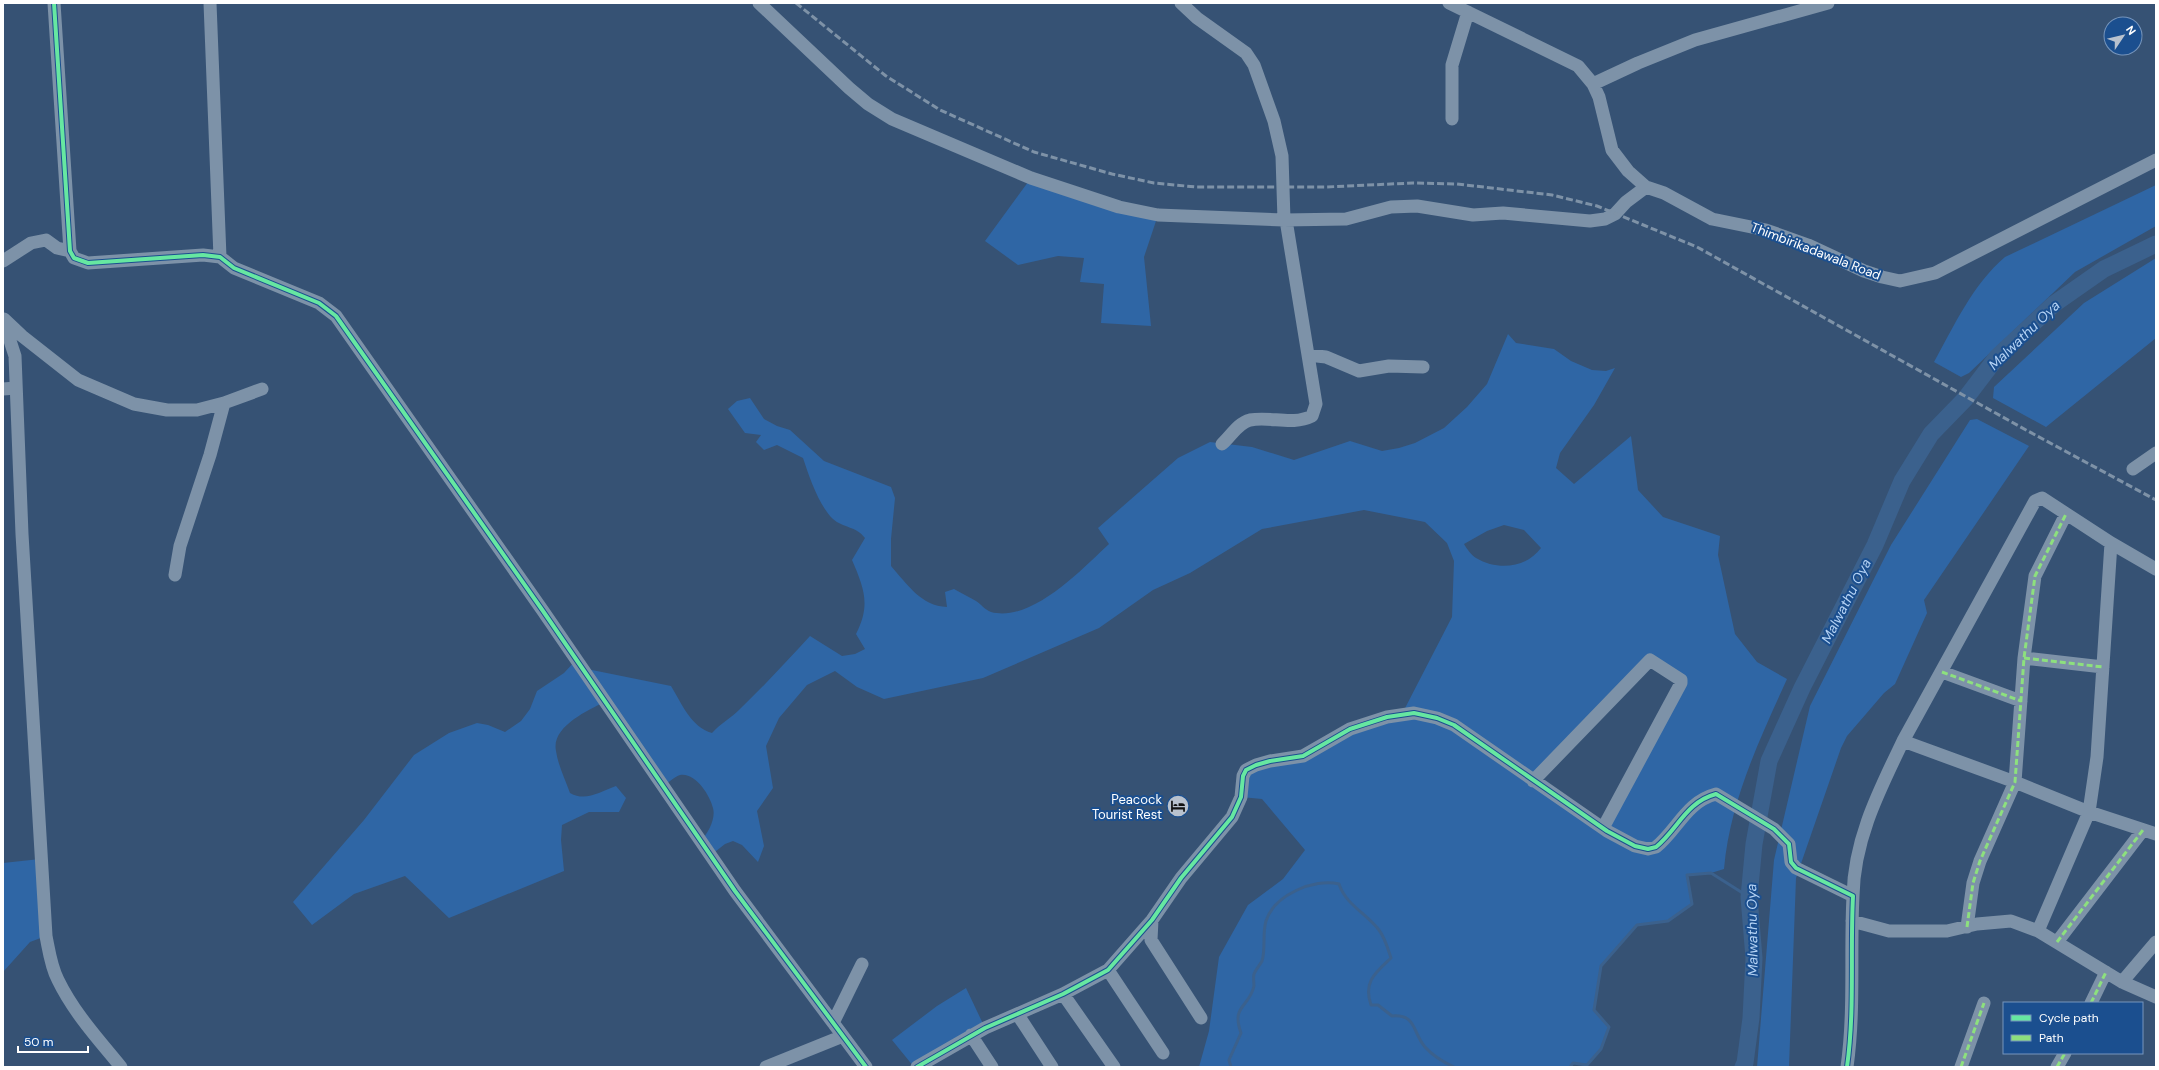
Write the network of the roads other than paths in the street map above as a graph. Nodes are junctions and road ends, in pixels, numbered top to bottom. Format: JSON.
{"nodes":[{"id":1,"x":54,"y":3,"type":"edge"},
{"id":2,"x":210,"y":3,"type":"edge"},
{"id":3,"x":759,"y":3,"type":"edge"},
{"id":4,"x":1181,"y":3,"type":"edge"},
{"id":5,"x":1449,"y":3,"type":"edge"},
{"id":6,"x":1828,"y":3,"type":"edge"},
{"id":7,"x":1468,"y":12,"type":"junction"},
{"id":8,"x":1594,"y":84,"type":"junction"},
{"id":9,"x":1452,"y":119,"type":"dead end"},
{"id":10,"x":2156,"y":160,"type":"edge"},
{"id":11,"x":1646,"y":187,"type":"junction"},
{"id":12,"x":1285,"y":220,"type":"junction"},
{"id":13,"x":70,"y":251,"type":"junction"},
{"id":14,"x":220,"y":257,"type":"junction"},
{"id":15,"x":3,"y":261,"type":"edge"},
{"id":16,"x":3,"y":319,"type":"edge"},
{"id":17,"x":1308,"y":356,"type":"junction"},
{"id":18,"x":1423,"y":367,"type":"dead end"},
{"id":19,"x":9,"y":388,"type":"edge"},
{"id":20,"x":262,"y":389,"type":"dead end"},
{"id":21,"x":224,"y":403,"type":"junction"},
{"id":22,"x":1222,"y":444,"type":"dead end"},
{"id":23,"x":2156,"y":453,"type":"edge"},
{"id":24,"x":2133,"y":470,"type":"dead end"},
{"id":25,"x":2066,"y":514,"type":"junction"},
{"id":26,"x":2111,"y":543,"type":"junction"},
{"id":27,"x":2156,"y":568,"type":"edge"},
{"id":28,"x":175,"y":575,"type":"dead end"},
{"id":29,"x":2024,"y":658,"type":"junction"},
{"id":30,"x":2103,"y":667,"type":"junction"},
{"id":31,"x":1942,"y":672,"type":"junction"},
{"id":32,"x":2021,"y":700,"type":"junction"},
{"id":33,"x":1903,"y":741,"type":"junction"},
{"id":34,"x":1533,"y":781,"type":"junction"},
{"id":35,"x":2015,"y":782,"type":"junction"},
{"id":36,"x":2089,"y":812,"type":"junction"},
{"id":37,"x":1603,"y":828,"type":"junction"},
{"id":38,"x":2143,"y":830,"type":"junction"},
{"id":39,"x":2156,"y":834,"type":"edge"},
{"id":40,"x":1853,"y":896,"type":"junction"},
{"id":41,"x":1152,"y":920,"type":"junction"},
{"id":42,"x":1852,"y":921,"type":"junction"},
{"id":43,"x":1967,"y":928,"type":"junction"},
{"id":44,"x":2038,"y":930,"type":"junction"},
{"id":45,"x":2057,"y":942,"type":"junction"},
{"id":46,"x":2156,"y":942,"type":"edge"},
{"id":47,"x":862,"y":964,"type":"dead end"},
{"id":48,"x":1108,"y":970,"type":"junction"},
{"id":49,"x":2106,"y":972,"type":"junction"},
{"id":50,"x":2122,"y":982,"type":"junction"},
{"id":51,"x":1064,"y":994,"type":"junction"},
{"id":52,"x":2156,"y":997,"type":"edge"},
{"id":53,"x":2091,"y":1002,"type":"edge"},
{"id":54,"x":1984,"y":1003,"type":"dead end"},
{"id":55,"x":1018,"y":1015,"type":"junction"},
{"id":56,"x":1201,"y":1018,"type":"dead end"},
{"id":57,"x":834,"y":1023,"type":"junction"},
{"id":58,"x":843,"y":1036,"type":"junction"},
{"id":59,"x":971,"y":1036,"type":"junction"},
{"id":60,"x":1163,"y":1052,"type":"dead end"},
{"id":61,"x":2064,"y":1054,"type":"edge"},
{"id":62,"x":924,"y":1065,"type":"edge"},
{"id":63,"x":121,"y":1067,"type":"edge"},
{"id":64,"x":766,"y":1067,"type":"edge"},
{"id":65,"x":866,"y":1067,"type":"edge"},
{"id":66,"x":992,"y":1067,"type":"edge"},
{"id":67,"x":1052,"y":1067,"type":"edge"},
{"id":68,"x":1114,"y":1067,"type":"edge"},
{"id":69,"x":1847,"y":1067,"type":"edge"},
{"id":70,"x":1961,"y":1067,"type":"edge"},
{"id":71,"x":2058,"y":1067,"type":"edge"}],
"edges":[{"from":1,"to":13,"type":"street"},
{"from":2,"to":14,"type":"street"},
{"from":3,"to":12,"type":"street"},
{"from":4,"to":12,"type":"street"},
{"from":5,"to":7,"type":"street","name":"Thimbirikadawala Road"},
{"from":6,"to":8,"type":"street"},
{"from":7,"to":8,"type":"street","name":"Thimbirikadawala Road"},
{"from":7,"to":9,"type":"street"},
{"from":8,"to":11,"type":"street","name":"Thimbirikadawala Road"},
{"from":10,"to":11,"type":"street","name":"Thimbirikadawala Road"},
{"from":11,"to":12,"type":"street"},
{"from":12,"to":17,"type":"street"},
{"from":13,"to":14,"type":"street"},
{"from":13,"to":15,"type":"street"},
{"from":14,"to":57,"type":"street"},
{"from":16,"to":19,"type":"street"},
{"from":16,"to":21,"type":"street"},
{"from":17,"to":18,"type":"street"},
{"from":17,"to":22,"type":"street"},
{"from":19,"to":63,"type":"street"},
{"from":20,"to":21,"type":"street"},
{"from":21,"to":28,"type":"street"},
{"from":23,"to":24,"type":"street"},
{"from":25,"to":26,"type":"street"},
{"from":25,"to":29,"type":"street"},
{"from":25,"to":31,"type":"street"},
{"from":26,"to":27,"type":"street"},
{"from":26,"to":30,"type":"street"},
{"from":29,"to":30,"type":"street"},
{"from":29,"to":32,"type":"street"},
{"from":30,"to":36,"type":"street"},
{"from":31,"to":32,"type":"street"},
{"from":31,"to":33,"type":"street"},
{"from":32,"to":35,"type":"street"},
{"from":33,"to":35,"type":"street"},
{"from":33,"to":40,"type":"street"},
{"from":34,"to":37,"type":"street"},
{"from":34,"to":37,"type":"street"},
{"from":34,"to":41,"type":"street"},
{"from":35,"to":36,"type":"street"},
{"from":35,"to":43,"type":"street"},
{"from":36,"to":38,"type":"street"},
{"from":36,"to":44,"type":"street"},
{"from":37,"to":40,"type":"street"},
{"from":38,"to":39,"type":"street"},
{"from":38,"to":45,"type":"street"},
{"from":40,"to":42,"type":"street"},
{"from":41,"to":48,"type":"street"},
{"from":41,"to":56,"type":"street"},
{"from":42,"to":43,"type":"street"},
{"from":42,"to":69,"type":"street"},
{"from":43,"to":44,"type":"street"},
{"from":44,"to":45,"type":"street"},
{"from":45,"to":49,"type":"street"},
{"from":46,"to":50,"type":"street"},
{"from":47,"to":57,"type":"street"},
{"from":48,"to":51,"type":"street"},
{"from":48,"to":60,"type":"street"},
{"from":49,"to":50,"type":"street"},
{"from":49,"to":53,"type":"street"},
{"from":50,"to":52,"type":"street"},
{"from":51,"to":55,"type":"street"},
{"from":51,"to":68,"type":"street"},
{"from":54,"to":70,"type":"street"},
{"from":55,"to":59,"type":"street"},
{"from":55,"to":67,"type":"street"},
{"from":57,"to":58,"type":"street"},
{"from":58,"to":64,"type":"street"},
{"from":58,"to":65,"type":"street"},
{"from":59,"to":62,"type":"street"},
{"from":59,"to":66,"type":"street"},
{"from":61,"to":71,"type":"street"}]}
